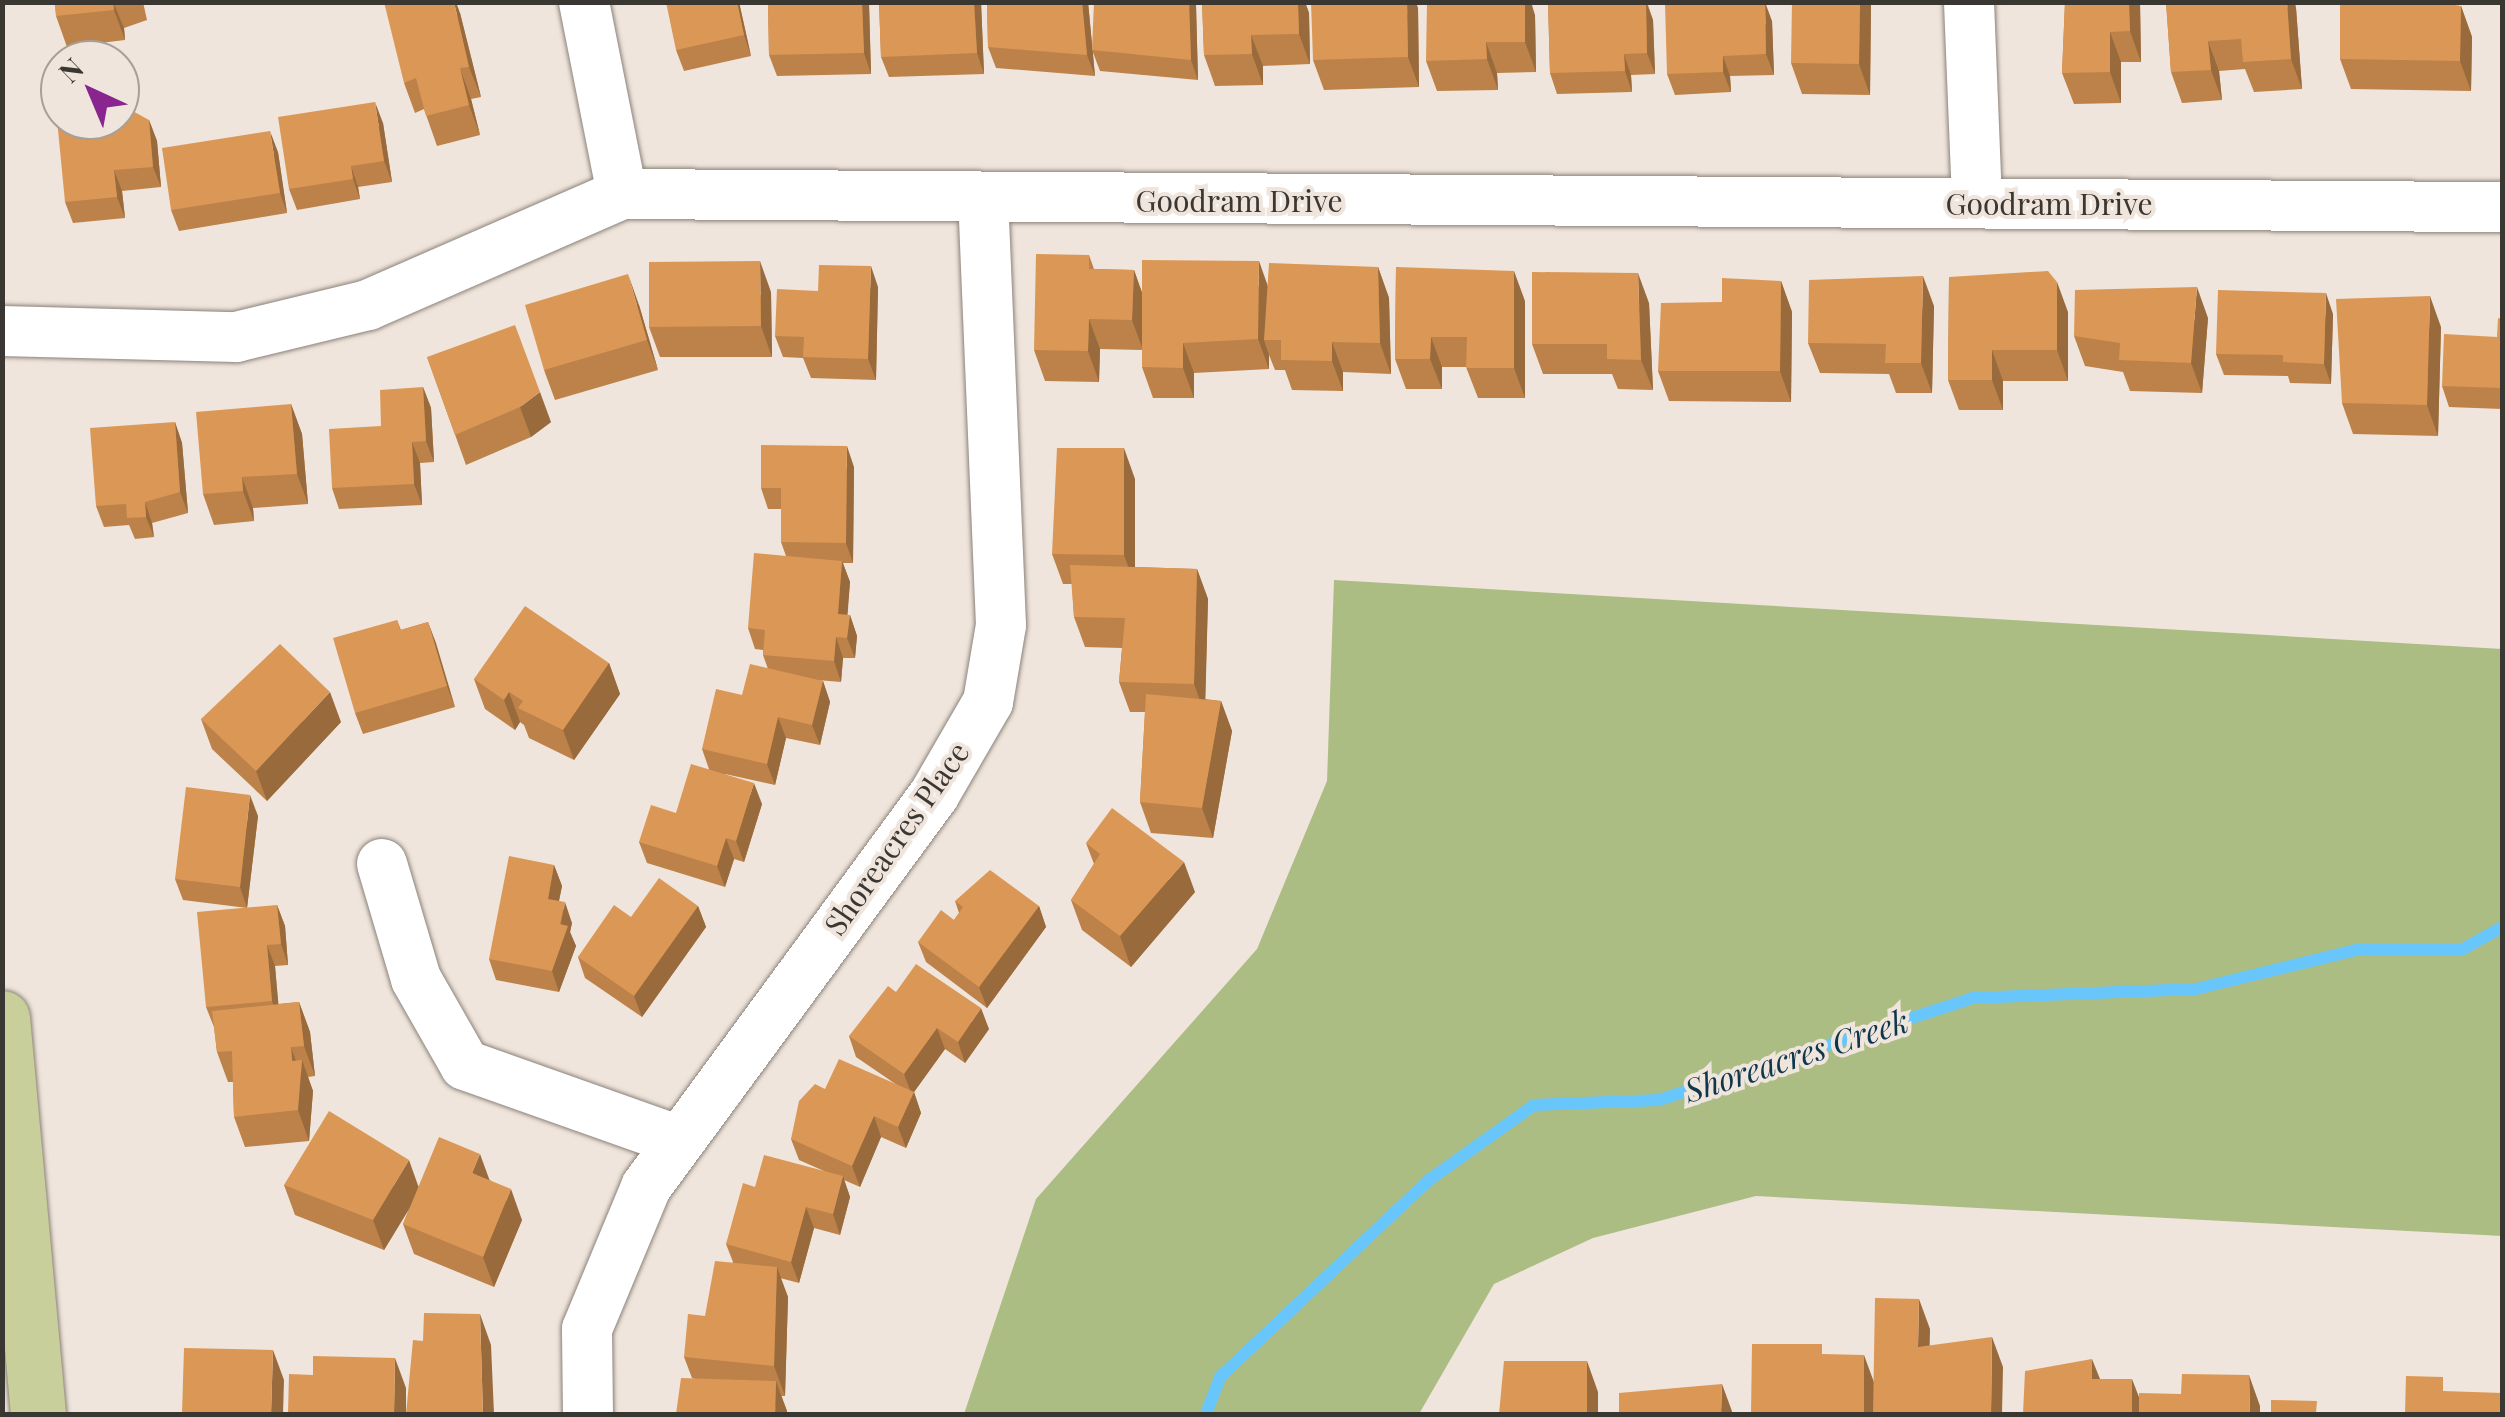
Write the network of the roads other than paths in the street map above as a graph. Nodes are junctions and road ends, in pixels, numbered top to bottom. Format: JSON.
{"nodes":[{"id":1,"x":584,"y":2,"type":"edge"},
{"id":2,"x":1969,"y":2,"type":"edge"},
{"id":3,"x":622,"y":194,"type":"junction"},
{"id":4,"x":983,"y":199,"type":"junction"},
{"id":5,"x":1977,"y":202,"type":"junction"},
{"id":6,"x":2502,"y":207,"type":"edge"},
{"id":7,"x":2,"y":332,"type":"edge"},
{"id":8,"x":382,"y":864,"type":"dead end"},
{"id":9,"x":2,"y":1018,"type":"edge"},
{"id":10,"x":674,"y":1139,"type":"junction"},
{"id":11,"x":38,"y":1414,"type":"edge"},
{"id":12,"x":588,"y":1414,"type":"edge"}],
"edges":[{"from":1,"to":3,"type":"street"},
{"from":2,"to":5,"type":"street"},
{"from":3,"to":4,"type":"street","name":"Goodram Drive"},
{"from":3,"to":7,"type":"street","name":"Goodram Drive"},
{"from":4,"to":5,"type":"street","name":"Goodram Drive"},
{"from":4,"to":10,"type":"street","name":"Shoreacres Place"},
{"from":5,"to":6,"type":"street","name":"Goodram Drive"},
{"from":8,"to":10,"type":"street"},
{"from":9,"to":11,"type":"main road"},
{"from":10,"to":12,"type":"street","name":"Shoreacres Place"}]}
